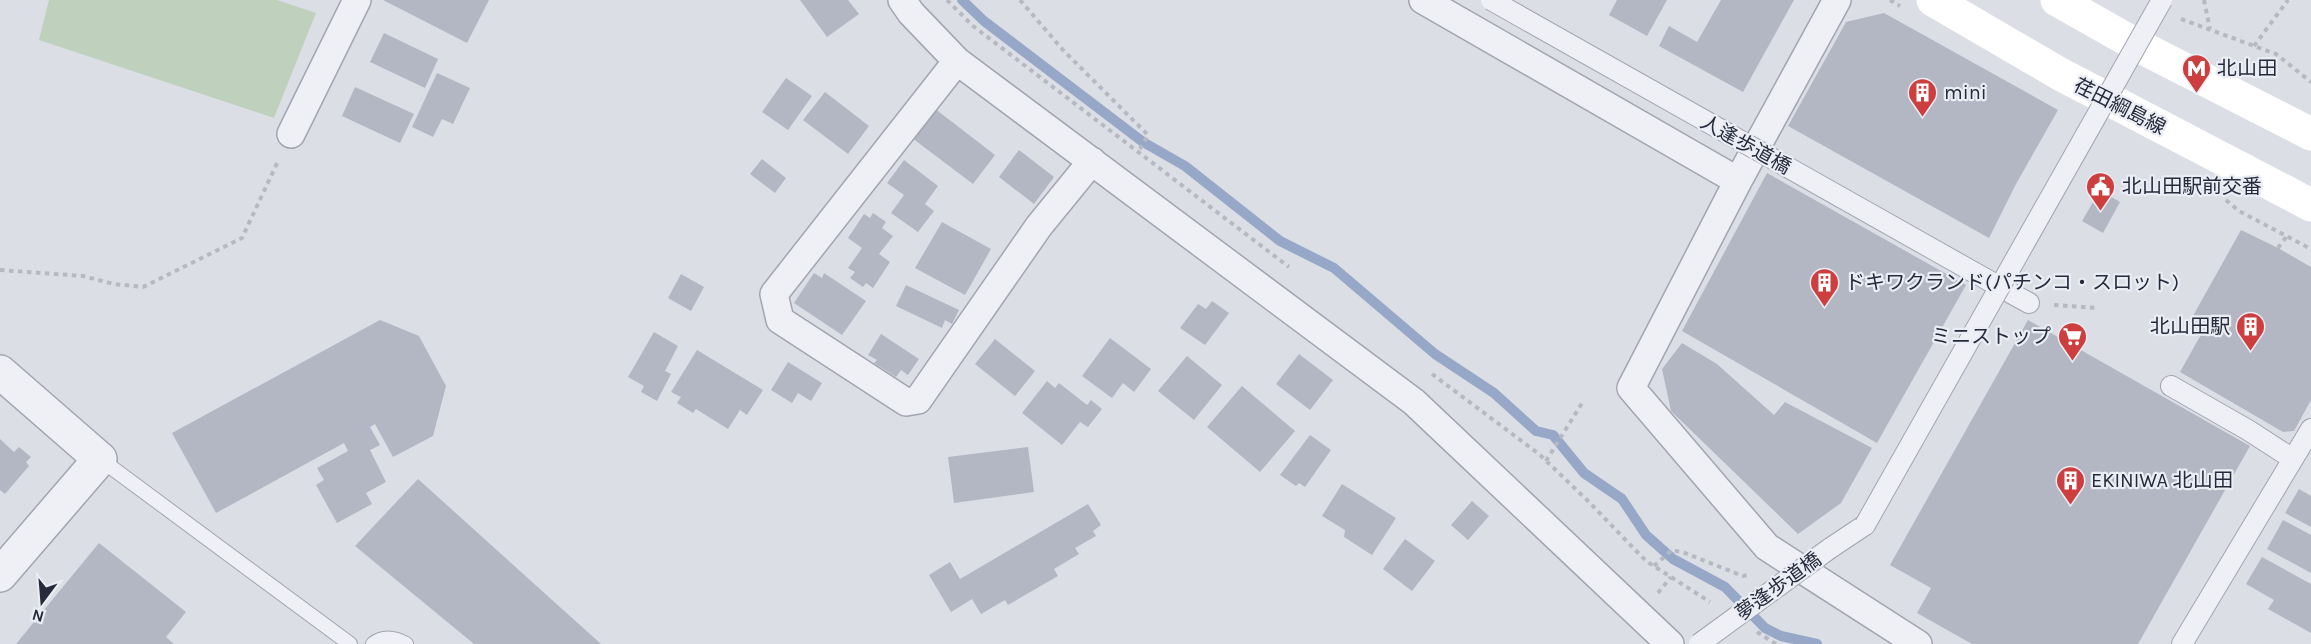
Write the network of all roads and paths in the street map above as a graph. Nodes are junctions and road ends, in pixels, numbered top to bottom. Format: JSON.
{"nodes":[{"id":1,"x":902,"y":0,"type":"edge"},
{"id":2,"x":1020,"y":0,"type":"edge"},
{"id":3,"x":1423,"y":0,"type":"edge"},
{"id":4,"x":1491,"y":0,"type":"edge"},
{"id":5,"x":1837,"y":0,"type":"edge"},
{"id":6,"x":1933,"y":0,"type":"edge"},
{"id":7,"x":2056,"y":0,"type":"edge"},
{"id":8,"x":2162,"y":0,"type":"edge"},
{"id":9,"x":2204,"y":0,"type":"edge"},
{"id":10,"x":2288,"y":0,"type":"edge"},
{"id":11,"x":354,"y":1,"type":"edge"},
{"id":12,"x":2180,"y":18,"type":"dead end"},
{"id":13,"x":2210,"y":29,"type":"junction"},
{"id":14,"x":2254,"y":46,"type":"junction"},
{"id":15,"x":957,"y":61,"type":"junction"},
{"id":16,"x":2311,"y":82,"type":"edge"},
{"id":17,"x":291,"y":134,"type":"joint"},
{"id":18,"x":2311,"y":134,"type":"edge"},
{"id":19,"x":1138,"y":151,"type":"dead end"},
{"id":20,"x":1092,"y":161,"type":"junction"},
{"id":21,"x":1738,"y":181,"type":"junction"},
{"id":22,"x":2311,"y":205,"type":"edge"},
{"id":23,"x":2286,"y":237,"type":"dead end"},
{"id":24,"x":2278,"y":248,"type":"dead end"},
{"id":25,"x":0,"y":270,"type":"edge"},
{"id":26,"x":2000,"y":287,"type":"junction"},
{"id":27,"x":2029,"y":303,"type":"joint"},
{"id":28,"x":2098,"y":308,"type":"dead end"},
{"id":29,"x":0,"y":372,"type":"edge"},
{"id":30,"x":2171,"y":386,"type":"dead end"},
{"id":31,"x":1584,"y":400,"type":"dead end"},
{"id":32,"x":2311,"y":429,"type":"edge"},
{"id":33,"x":100,"y":459,"type":"junction"},
{"id":34,"x":2293,"y":459,"type":"junction"},
{"id":35,"x":1547,"y":460,"type":"dead end"},
{"id":36,"x":1654,"y":566,"type":"dead end"},
{"id":37,"x":0,"y":574,"type":"edge"},
{"id":38,"x":1752,"y":574,"type":"dead end"},
{"id":39,"x":350,"y":644,"type":"edge"},
{"id":40,"x":373,"y":644,"type":"edge"},
{"id":41,"x":406,"y":644,"type":"edge"},
{"id":42,"x":1670,"y":644,"type":"edge"},
{"id":43,"x":1699,"y":644,"type":"edge"},
{"id":44,"x":1918,"y":644,"type":"edge"},
{"id":45,"x":2182,"y":644,"type":"edge"}],
"edges":[{"from":1,"to":15,"type":"street"},
{"from":2,"to":19,"type":"path"},
{"from":3,"to":21,"type":"street"},
{"from":4,"to":26,"type":"street","name":"人逢歩道橋","bridge":true},
{"from":5,"to":21,"type":"street"},
{"from":6,"to":22,"type":"main road","name":"荏田綱島線"},
{"from":7,"to":18,"type":"main road"},
{"from":8,"to":26,"type":"street","bridge":true},
{"from":9,"to":13,"type":"path"},
{"from":10,"to":14,"type":"path"},
{"from":11,"to":17,"type":"street"},
{"from":12,"to":13,"type":"path"},
{"from":13,"to":14,"type":"path"},
{"from":14,"to":16,"type":"path"},
{"from":15,"to":20,"type":"street"},
{"from":15,"to":20,"type":"street"},
{"from":17,"to":25,"type":"path"},
{"from":20,"to":42,"type":"street"},
{"from":21,"to":44,"type":"street"},
{"from":23,"to":24,"type":"path"},
{"from":26,"to":27,"type":"street","name":"人逢歩道橋"},
{"from":26,"to":43,"type":"street","name":"夢逢歩道橋","bridge":true},
{"from":27,"to":28,"type":"path"},
{"from":29,"to":33,"type":"street"},
{"from":30,"to":34,"type":"street"},
{"from":31,"to":35,"type":"path"},
{"from":32,"to":34,"type":"street"},
{"from":33,"to":37,"type":"street"},
{"from":33,"to":39,"type":"lane"},
{"from":34,"to":45,"type":"street"},
{"from":36,"to":38,"type":"path"},
{"from":40,"to":41,"type":"lane"}]}
